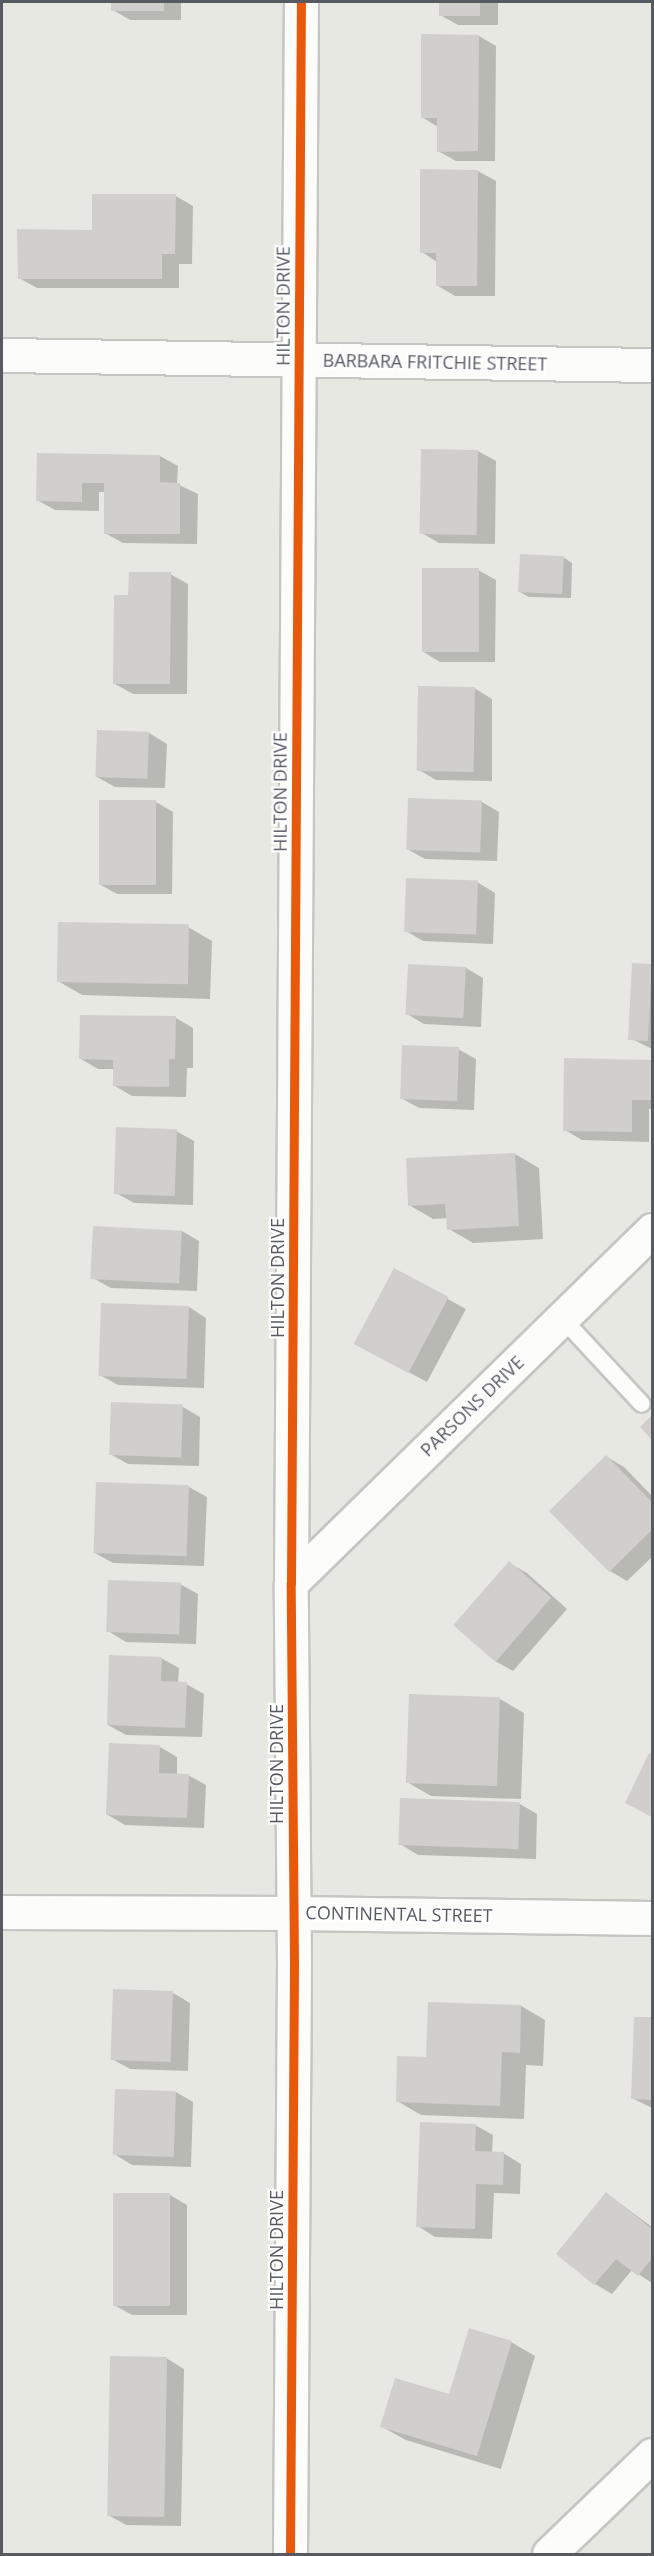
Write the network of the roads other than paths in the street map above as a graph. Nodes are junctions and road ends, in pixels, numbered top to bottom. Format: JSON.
{"nodes":[{"id":1,"x":301,"y":2,"type":"edge"},
{"id":2,"x":2,"y":355,"type":"edge"},
{"id":3,"x":299,"y":361,"type":"junction"},
{"id":4,"x":652,"y":365,"type":"edge"},
{"id":5,"x":652,"y":1230,"type":"edge"},
{"id":6,"x":562,"y":1318,"type":"junction"},
{"id":7,"x":642,"y":1404,"type":"dead end"},
{"id":8,"x":291,"y":1583,"type":"junction"},
{"id":9,"x":2,"y":1912,"type":"edge"},
{"id":10,"x":293,"y":1913,"type":"junction"},
{"id":11,"x":652,"y":1918,"type":"edge"},
{"id":12,"x":652,"y":2455,"type":"edge"},
{"id":13,"x":290,"y":2554,"type":"edge"},
{"id":14,"x":549,"y":2554,"type":"edge"}],
"edges":[{"from":1,"to":3,"type":"street","name":"HILTON DRIVE"},
{"from":2,"to":3,"type":"street","name":"BARBARA FRITCHIE STREET"},
{"from":3,"to":4,"type":"street","name":"BARBARA FRITCHIE STREET"},
{"from":3,"to":8,"type":"street","name":"HILTON DRIVE"},
{"from":5,"to":6,"type":"street","name":"PARSONS DRIVE"},
{"from":6,"to":7,"type":"lane"},
{"from":6,"to":8,"type":"street","name":"PARSONS DRIVE"},
{"from":8,"to":10,"type":"street","name":"HILTON DRIVE"},
{"from":9,"to":10,"type":"street","name":"CONTINENTAL STREET"},
{"from":10,"to":11,"type":"street","name":"CONTINENTAL STREET"},
{"from":10,"to":13,"type":"street","name":"HILTON DRIVE"},
{"from":12,"to":14,"type":"street"}]}
